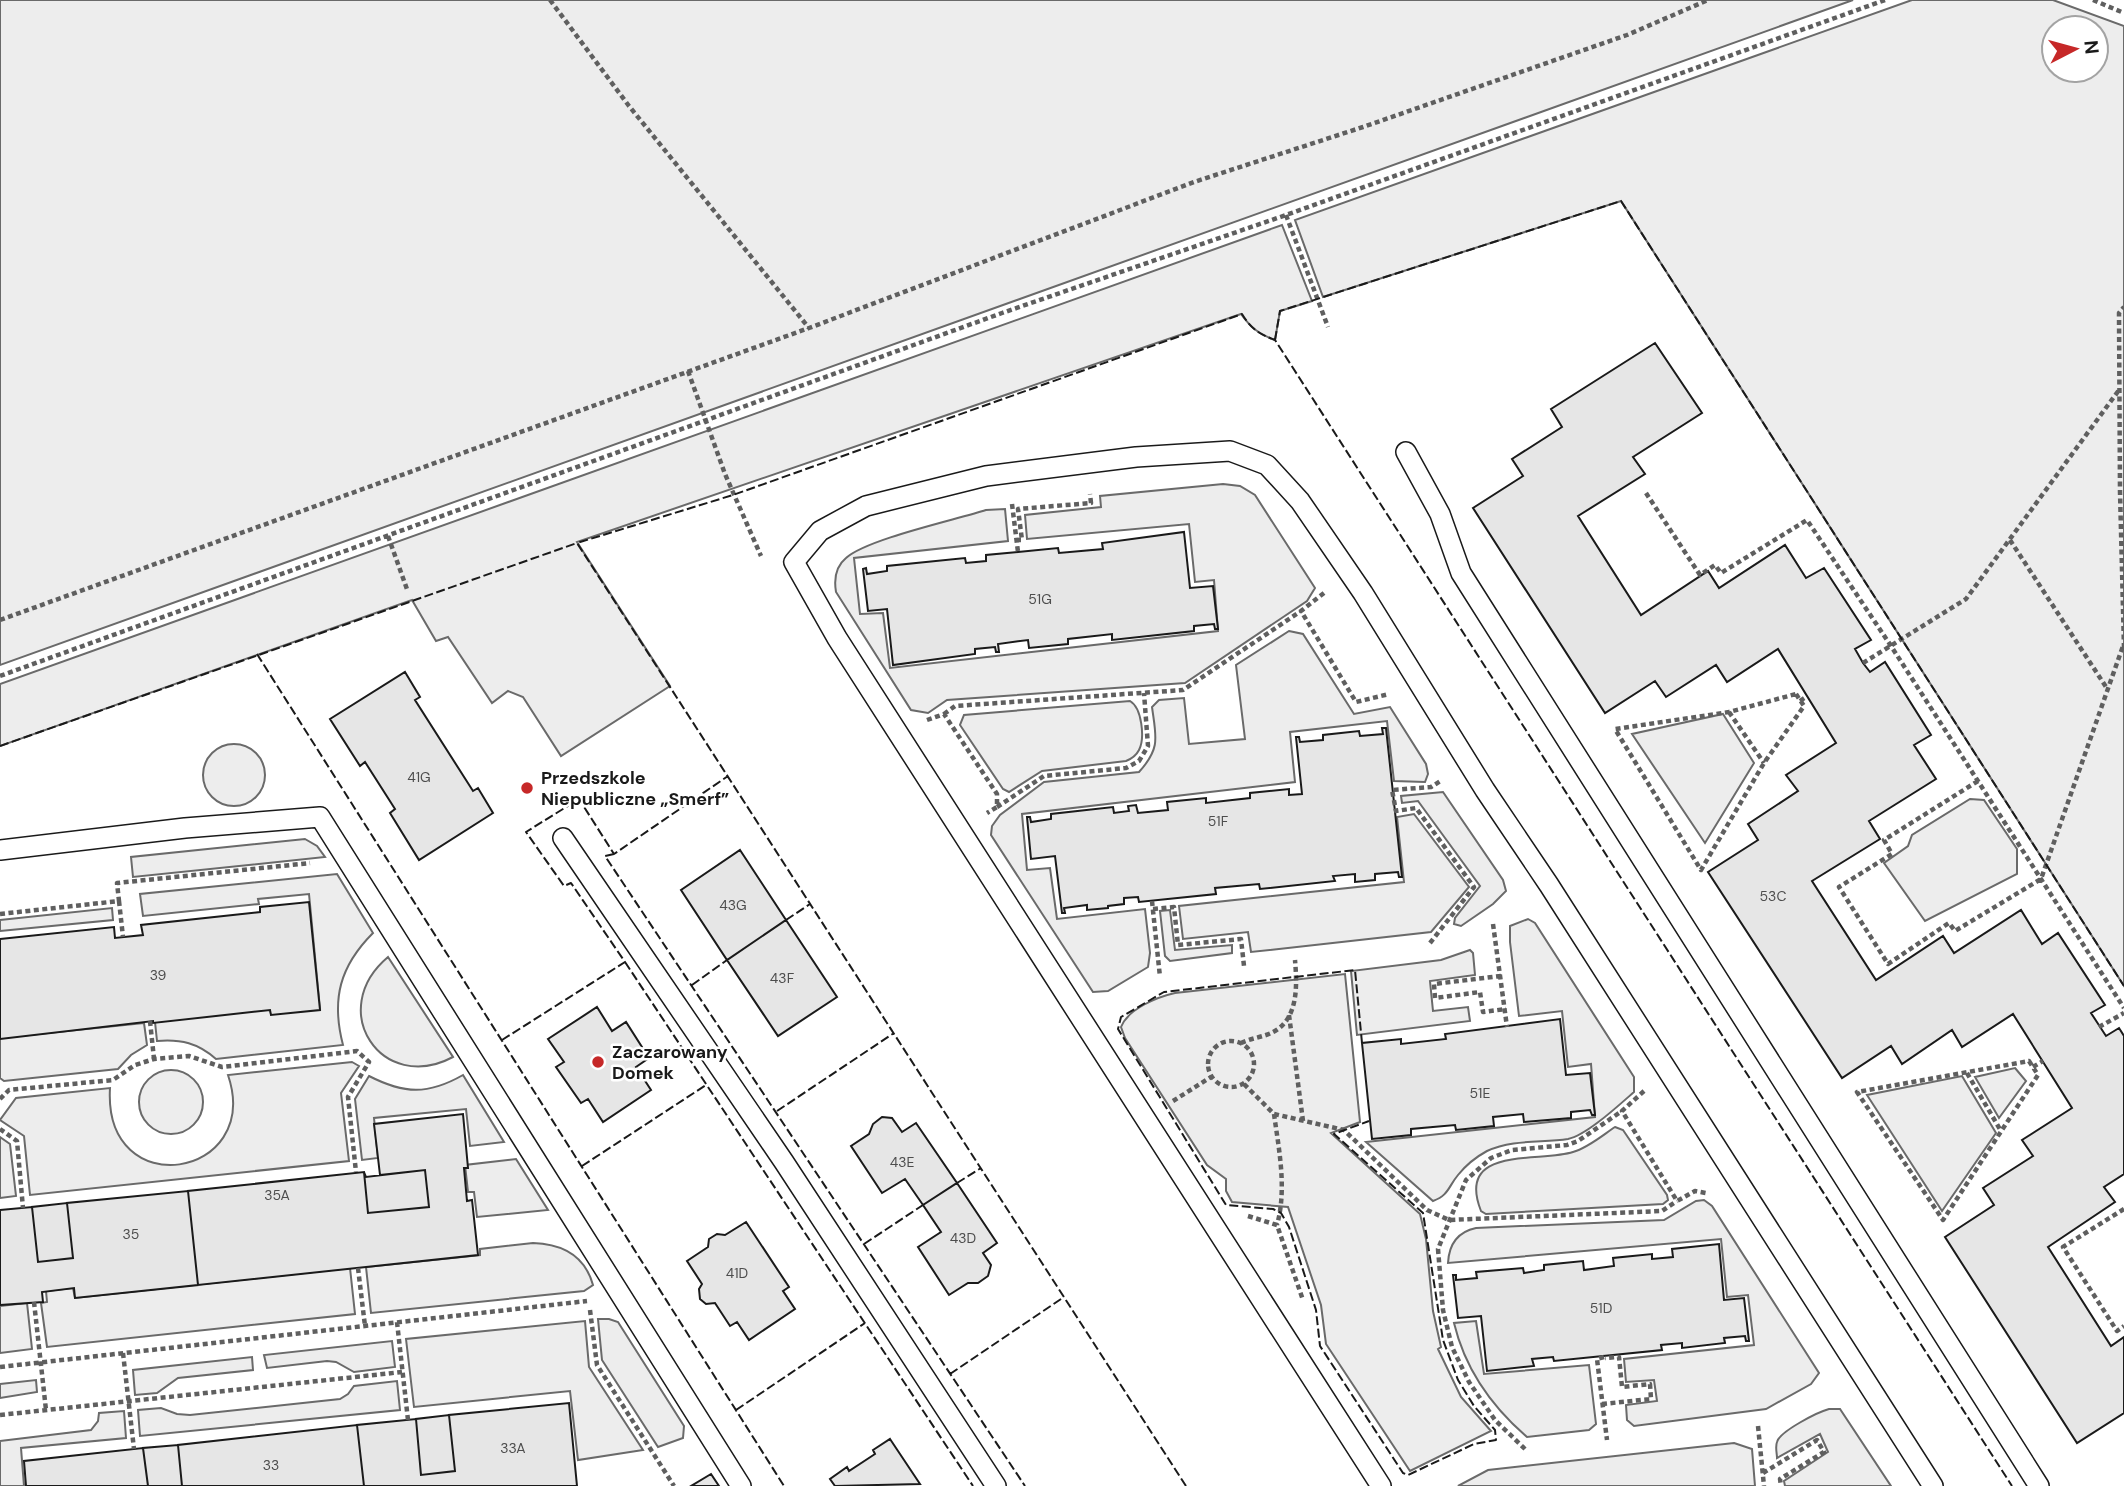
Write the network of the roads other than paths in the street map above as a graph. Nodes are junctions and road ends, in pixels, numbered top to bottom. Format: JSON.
{"nodes":[{"id":1,"x":1406,"y":452,"type":"dead end"},
{"id":2,"x":563,"y":838,"type":"dead end"},
{"id":3,"x":0,"y":850,"type":"edge"},
{"id":4,"x":741,"y":1486,"type":"edge"},
{"id":5,"x":996,"y":1486,"type":"edge"},
{"id":6,"x":1381,"y":1486,"type":"edge"},
{"id":7,"x":1933,"y":1486,"type":"edge"},
{"id":8,"x":2039,"y":1486,"type":"edge"}],
"edges":[{"from":1,"to":8,"type":"lane"},
{"from":2,"to":5,"type":"lane"},
{"from":3,"to":4,"type":"lane"},
{"from":6,"to":7,"type":"lane"}]}
